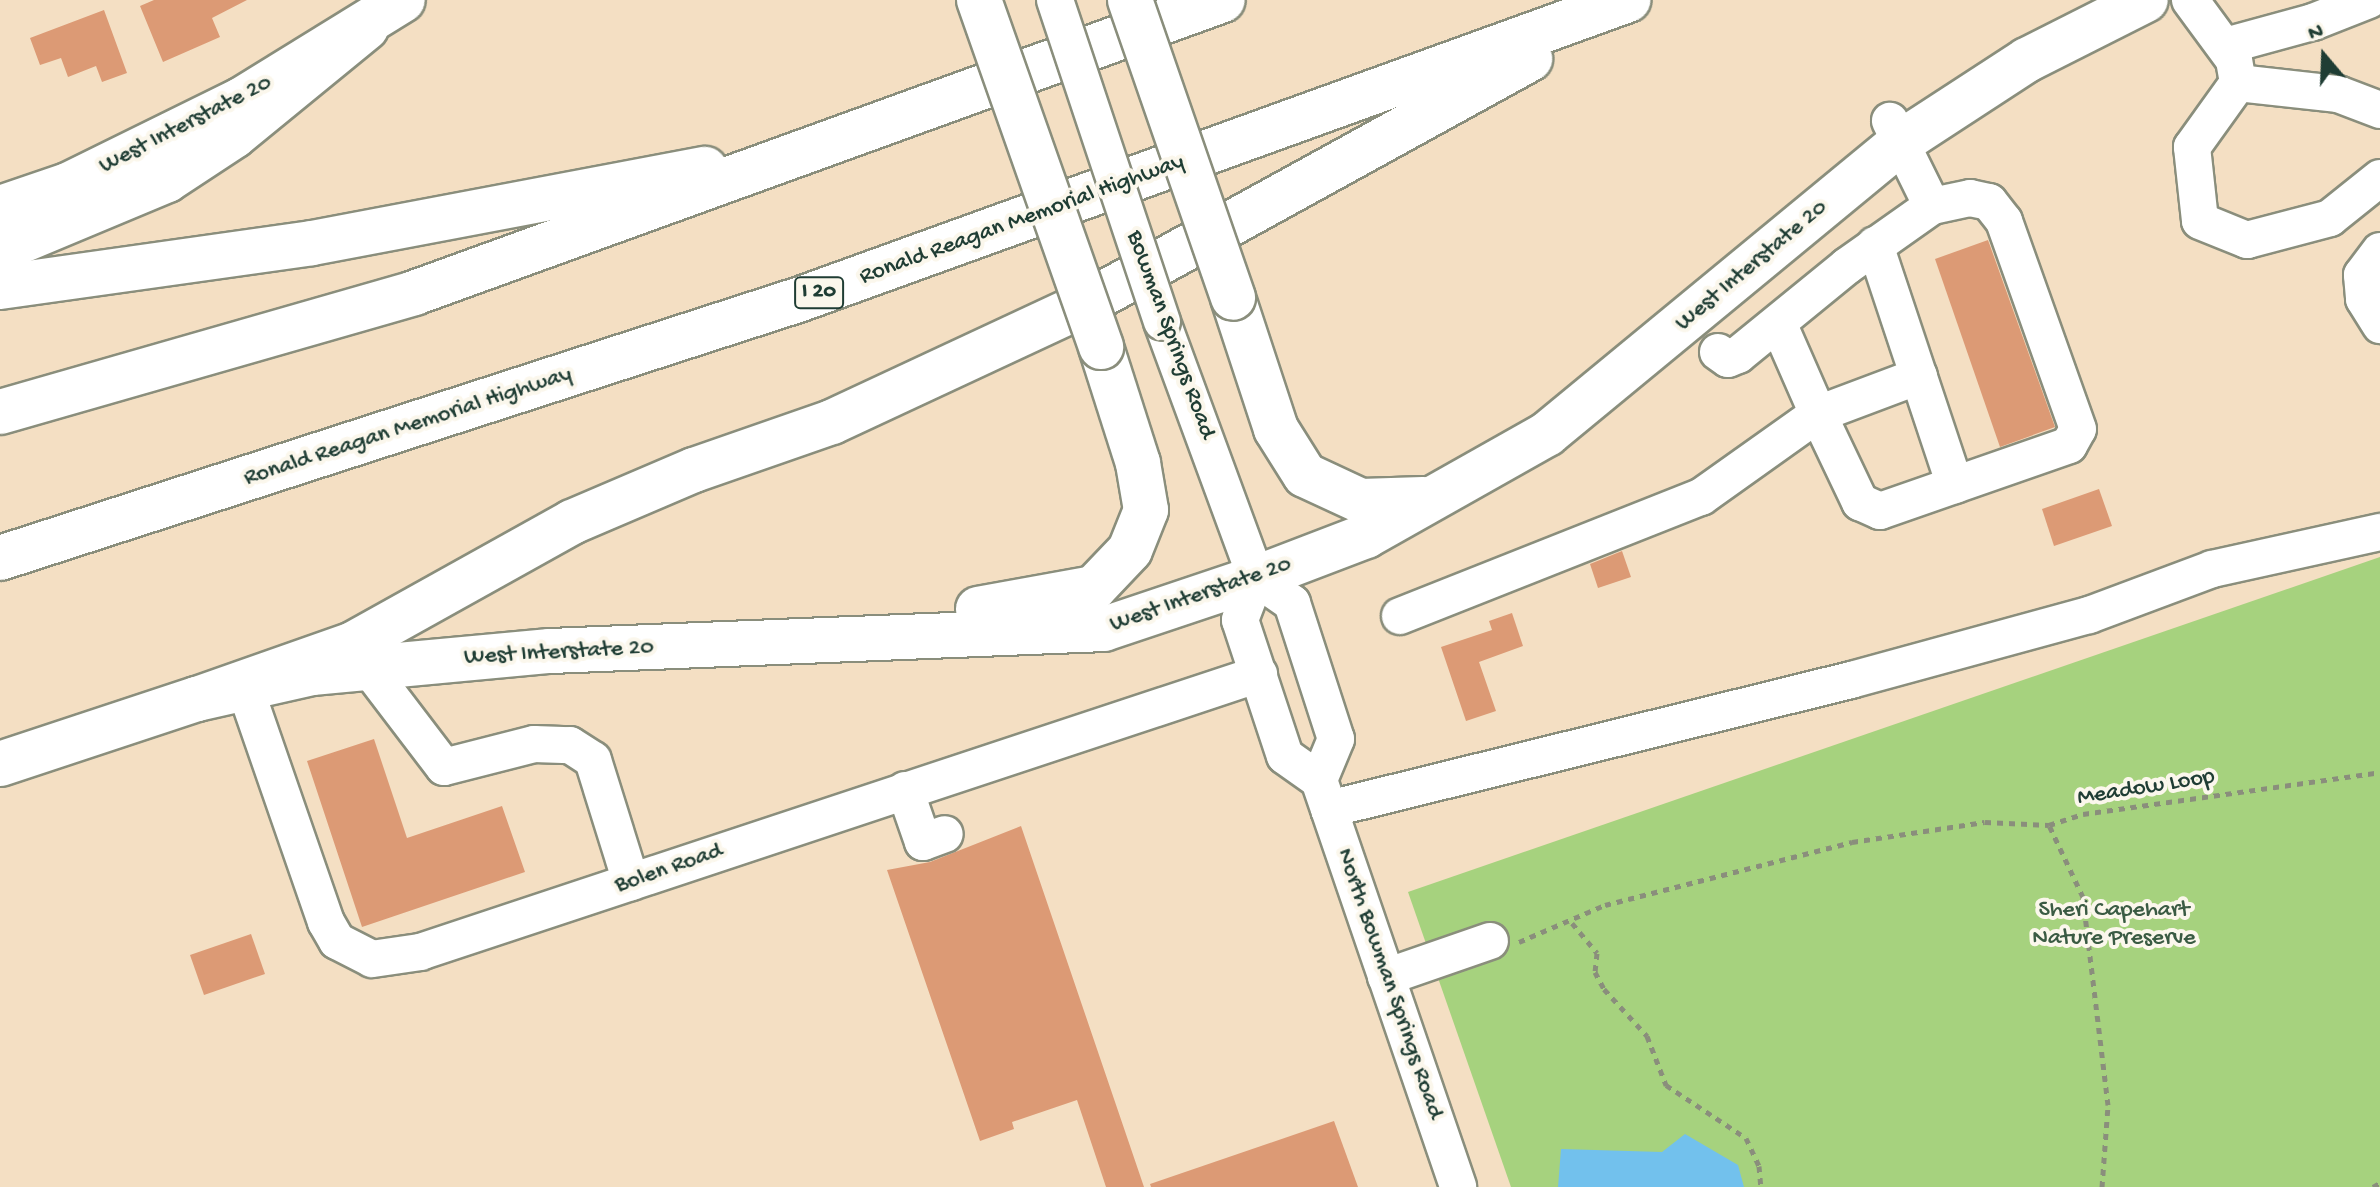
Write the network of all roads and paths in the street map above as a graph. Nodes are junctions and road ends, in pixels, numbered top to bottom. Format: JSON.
{"nodes":[{"id":1,"x":403,"y":0,"type":"edge"},
{"id":2,"x":979,"y":0,"type":"edge"},
{"id":3,"x":1055,"y":0,"type":"edge"},
{"id":4,"x":1130,"y":0,"type":"edge"},
{"id":5,"x":1223,"y":0,"type":"edge"},
{"id":6,"x":1628,"y":0,"type":"edge"},
{"id":7,"x":1636,"y":0,"type":"edge"},
{"id":8,"x":2146,"y":0,"type":"edge"},
{"id":9,"x":2190,"y":0,"type":"edge"},
{"id":10,"x":2369,"y":0,"type":"edge"},
{"id":11,"x":366,"y":28,"type":"junction"},
{"id":12,"x":2225,"y":46,"type":"junction"},
{"id":13,"x":2238,"y":83,"type":"junction"},
{"id":14,"x":2380,"y":110,"type":"edge"},
{"id":15,"x":1896,"y":132,"type":"junction"},
{"id":16,"x":825,"y":148,"type":"junction"},
{"id":17,"x":2380,"y":178,"type":"edge"},
{"id":18,"x":1932,"y":206,"type":"junction"},
{"id":19,"x":0,"y":208,"type":"edge"},
{"id":20,"x":1875,"y":245,"type":"junction"},
{"id":21,"x":0,"y":250,"type":"edge"},
{"id":22,"x":2380,"y":251,"type":"edge"},
{"id":23,"x":0,"y":287,"type":"edge"},
{"id":24,"x":1778,"y":323,"type":"junction"},
{"id":25,"x":2380,"y":325,"type":"edge"},
{"id":26,"x":1718,"y":352,"type":"dead end"},
{"id":27,"x":1919,"y":376,"type":"junction"},
{"id":28,"x":0,"y":412,"type":"edge"},
{"id":29,"x":1818,"y":414,"type":"junction"},
{"id":30,"x":1955,"y":485,"type":"junction"},
{"id":31,"x":1439,"y":497,"type":"junction"},
{"id":32,"x":2380,"y":532,"type":"edge"},
{"id":33,"x":0,"y":558,"type":"edge"},
{"id":34,"x":1256,"y":578,"type":"junction"},
{"id":35,"x":1400,"y":616,"type":"dead end"},
{"id":36,"x":823,"y":640,"type":"junction"},
{"id":37,"x":367,"y":666,"type":"junction"},
{"id":38,"x":1259,"y":674,"type":"junction"},
{"id":39,"x":245,"y":688,"type":"junction"},
{"id":40,"x":197,"y":699,"type":"junction"},
{"id":41,"x":0,"y":764,"type":"edge"},
{"id":42,"x":2380,"y":772,"type":"edge"},
{"id":43,"x":905,"y":790,"type":"junction"},
{"id":44,"x":1324,"y":794,"type":"junction"},
{"id":45,"x":2049,"y":825,"type":"junction"},
{"id":46,"x":945,"y":834,"type":"dead end"},
{"id":47,"x":631,"y":882,"type":"junction"},
{"id":48,"x":1572,"y":922,"type":"junction"},
{"id":49,"x":1501,"y":944,"type":"joint"},
{"id":50,"x":1386,"y":977,"type":"junction"},
{"id":51,"x":2380,"y":1183,"type":"edge"},
{"id":52,"x":1458,"y":1187,"type":"edge"},
{"id":53,"x":1761,"y":1187,"type":"edge"},
{"id":54,"x":2102,"y":1187,"type":"edge"},
{"id":55,"x":2373,"y":1187,"type":"edge"}],
"edges":[{"from":1,"to":11,"type":"main road","name":"West Interstate 20"},
{"from":2,"to":36,"type":"main road","bridge":true},
{"from":3,"to":34,"type":"street","name":"Bowman Springs Road","bridge":true},
{"from":4,"to":31,"type":"main road","bridge":true},
{"from":5,"to":16,"type":"main road"},
{"from":6,"to":33,"type":"main road","name":"Ronald Reagan Memorial Highway","number":"I 20"},
{"from":7,"to":40,"type":"main road"},
{"from":8,"to":15,"type":"main road","name":"West Interstate 20"},
{"from":9,"to":12,"type":"street"},
{"from":10,"to":12,"type":"street"},
{"from":11,"to":19,"type":"main road","name":"West Interstate 20"},
{"from":11,"to":21,"type":"main road"},
{"from":12,"to":13,"type":"street"},
{"from":13,"to":14,"type":"street"},
{"from":13,"to":17,"type":"street"},
{"from":15,"to":18,"type":"street"},
{"from":15,"to":31,"type":"main road","name":"West Interstate 20"},
{"from":16,"to":23,"type":"main road"},
{"from":16,"to":28,"type":"main road"},
{"from":18,"to":20,"type":"street"},
{"from":18,"to":30,"type":"street"},
{"from":20,"to":24,"type":"street"},
{"from":20,"to":27,"type":"street"},
{"from":22,"to":25,"type":"street"},
{"from":24,"to":26,"type":"street"},
{"from":24,"to":29,"type":"street"},
{"from":27,"to":29,"type":"street"},
{"from":27,"to":30,"type":"street"},
{"from":29,"to":30,"type":"street"},
{"from":29,"to":35,"type":"street"},
{"from":31,"to":34,"type":"main road","name":"West Interstate 20"},
{"from":32,"to":44,"type":"street"},
{"from":34,"to":36,"type":"main road","name":"West Interstate 20"},
{"from":34,"to":38,"type":"street"},
{"from":34,"to":44,"type":"street"},
{"from":36,"to":37,"type":"main road","name":"West Interstate 20"},
{"from":37,"to":39,"type":"main road","name":"West Interstate 20"},
{"from":37,"to":47,"type":"street"},
{"from":38,"to":43,"type":"street","name":"Bolen Road"},
{"from":38,"to":44,"type":"street"},
{"from":39,"to":40,"type":"main road","name":"West Interstate 20"},
{"from":39,"to":47,"type":"street","name":"Bolen Road"},
{"from":40,"to":41,"type":"main road","name":"West Interstate 20"},
{"from":42,"to":45,"type":"path","name":"Meadow Loop"},
{"from":43,"to":46,"type":"street"},
{"from":43,"to":47,"type":"street","name":"Bolen Road"},
{"from":44,"to":50,"type":"street","name":"North Bowman Springs Road"},
{"from":45,"to":48,"type":"path"},
{"from":45,"to":54,"type":"path","name":"Meadow Loop"},
{"from":48,"to":49,"type":"path"},
{"from":48,"to":53,"type":"path"},
{"from":49,"to":50,"type":"street"},
{"from":50,"to":52,"type":"street","name":"North Bowman Springs Road"},
{"from":51,"to":55,"type":"path"}]}
